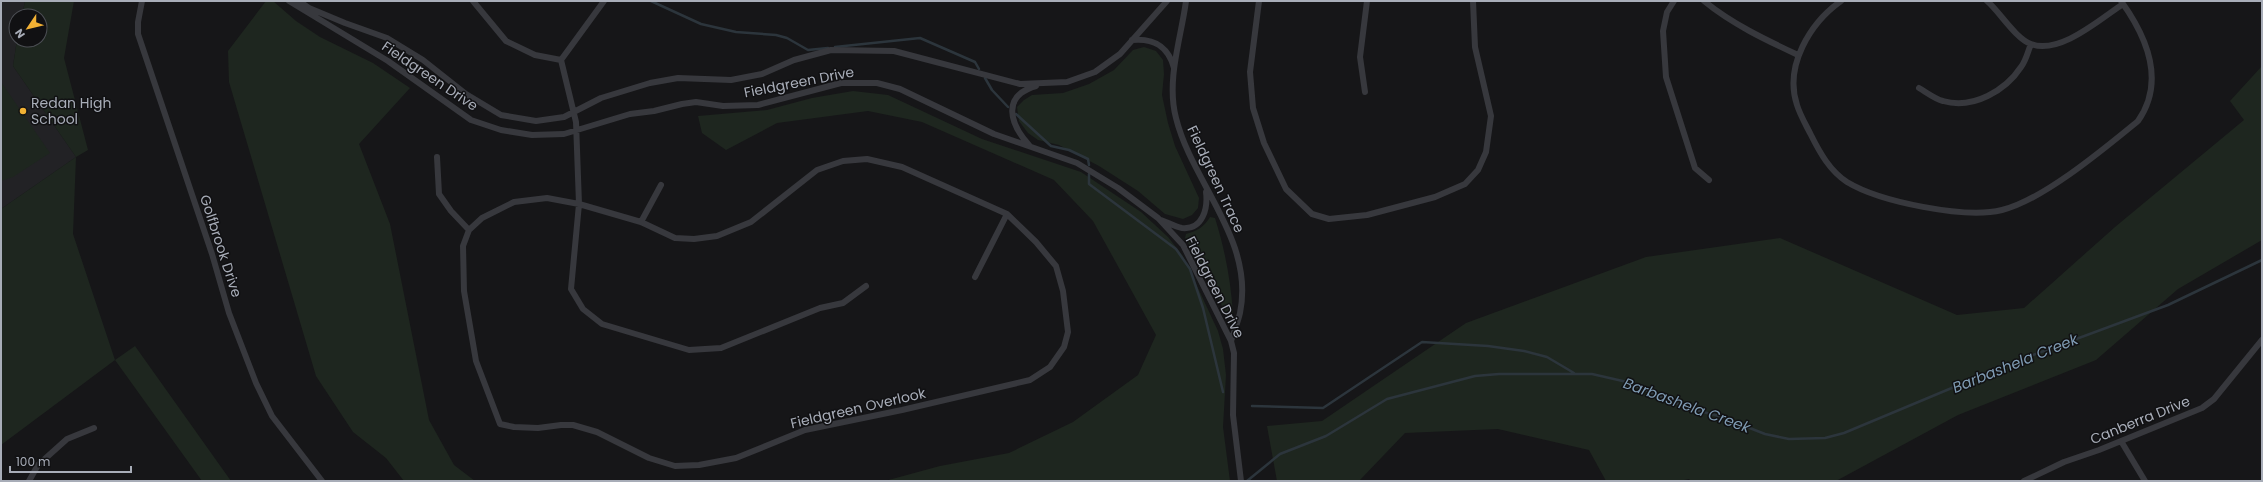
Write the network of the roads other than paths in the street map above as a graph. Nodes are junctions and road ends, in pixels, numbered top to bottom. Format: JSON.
{"nodes":[{"id":1,"x":142,"y":1,"type":"edge"},
{"id":2,"x":288,"y":1,"type":"edge"},
{"id":3,"x":300,"y":1,"type":"edge"},
{"id":4,"x":473,"y":1,"type":"edge"},
{"id":5,"x":604,"y":1,"type":"edge"},
{"id":6,"x":1167,"y":1,"type":"edge"},
{"id":7,"x":1186,"y":1,"type":"edge"},
{"id":8,"x":1259,"y":1,"type":"edge"},
{"id":9,"x":1367,"y":1,"type":"edge"},
{"id":10,"x":1473,"y":1,"type":"edge"},
{"id":11,"x":1674,"y":1,"type":"edge"},
{"id":12,"x":1704,"y":1,"type":"edge"},
{"id":13,"x":1841,"y":1,"type":"edge"},
{"id":14,"x":1987,"y":1,"type":"edge"},
{"id":15,"x":2122,"y":3,"type":"edge"},
{"id":16,"x":1132,"y":40,"type":"junction"},
{"id":17,"x":2030,"y":44,"type":"junction"},
{"id":18,"x":1798,"y":55,"type":"junction"},
{"id":19,"x":561,"y":60,"type":"junction"},
{"id":20,"x":1175,"y":70,"type":"junction"},
{"id":21,"x":1043,"y":84,"type":"junction"},
{"id":22,"x":1919,"y":88,"type":"dead end"},
{"id":23,"x":1365,"y":92,"type":"dead end"},
{"id":24,"x":574,"y":112,"type":"junction"},
{"id":25,"x":577,"y":131,"type":"junction"},
{"id":26,"x":1030,"y":146,"type":"junction"},
{"id":27,"x":437,"y":157,"type":"dead end"},
{"id":28,"x":1709,"y":180,"type":"dead end"},
{"id":29,"x":662,"y":185,"type":"dead end"},
{"id":30,"x":1205,"y":188,"type":"junction"},
{"id":31,"x":579,"y":204,"type":"junction"},
{"id":32,"x":1007,"y":214,"type":"junction"},
{"id":33,"x":1158,"y":218,"type":"junction"},
{"id":34,"x":640,"y":222,"type":"junction"},
{"id":35,"x":469,"y":230,"type":"junction"},
{"id":36,"x":974,"y":277,"type":"dead end"},
{"id":37,"x":866,"y":286,"type":"dead end"},
{"id":38,"x":2262,"y":340,"type":"edge"},
{"id":39,"x":1231,"y":341,"type":"junction"},
{"id":40,"x":94,"y":428,"type":"dead end"},
{"id":41,"x":2121,"y":441,"type":"junction"},
{"id":42,"x":29,"y":481,"type":"edge"},
{"id":43,"x":322,"y":481,"type":"edge"},
{"id":44,"x":1241,"y":481,"type":"edge"},
{"id":45,"x":2024,"y":481,"type":"edge"},
{"id":46,"x":2145,"y":481,"type":"edge"}],
"edges":[{"from":1,"to":43,"type":"street","name":"Golfbrook Drive"},
{"from":2,"to":25,"type":"street","name":"Fieldgreen Drive"},
{"from":3,"to":24,"type":"street","name":"Fieldgreen Drive"},
{"from":4,"to":19,"type":"street"},
{"from":5,"to":19,"type":"street"},
{"from":6,"to":16,"type":"street","name":"Fieldgreen Drive"},
{"from":7,"to":20,"type":"street","name":"Fieldgreen Trace"},
{"from":8,"to":10,"type":"street"},
{"from":9,"to":23,"type":"street"},
{"from":11,"to":28,"type":"street"},
{"from":12,"to":18,"type":"street"},
{"from":13,"to":18,"type":"street"},
{"from":14,"to":17,"type":"street"},
{"from":15,"to":17,"type":"street"},
{"from":15,"to":18,"type":"street"},
{"from":16,"to":20,"type":"street"},
{"from":16,"to":21,"type":"street","name":"Fieldgreen Drive"},
{"from":17,"to":22,"type":"street"},
{"from":19,"to":24,"type":"street"},
{"from":20,"to":30,"type":"street","name":"Fieldgreen Trace"},
{"from":21,"to":24,"type":"street","name":"Fieldgreen Drive"},
{"from":21,"to":26,"type":"street"},
{"from":24,"to":25,"type":"street"},
{"from":25,"to":26,"type":"street","name":"Fieldgreen Drive"},
{"from":25,"to":31,"type":"street"},
{"from":26,"to":33,"type":"street","name":"Fieldgreen Drive"},
{"from":27,"to":35,"type":"street"},
{"from":29,"to":34,"type":"street"},
{"from":30,"to":33,"type":"street"},
{"from":30,"to":39,"type":"street","name":"Fieldgreen Trace"},
{"from":31,"to":34,"type":"street","name":"Fieldgreen Overlook"},
{"from":31,"to":35,"type":"street","name":"Fieldgreen Overlook"},
{"from":31,"to":37,"type":"street"},
{"from":32,"to":34,"type":"street","name":"Fieldgreen Overlook"},
{"from":32,"to":35,"type":"street","name":"Fieldgreen Overlook"},
{"from":32,"to":36,"type":"street"},
{"from":33,"to":39,"type":"street","name":"Fieldgreen Drive"},
{"from":38,"to":41,"type":"street","name":"Canberra Drive"},
{"from":39,"to":44,"type":"street","name":"Fieldgreen Drive"},
{"from":40,"to":42,"type":"street"},
{"from":41,"to":45,"type":"street","name":"Canberra Drive"},
{"from":41,"to":46,"type":"street"}]}
